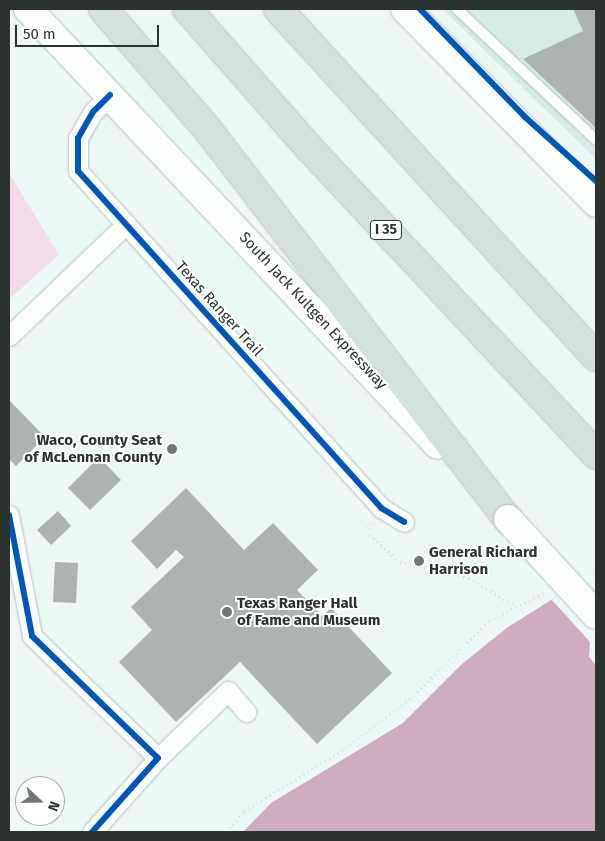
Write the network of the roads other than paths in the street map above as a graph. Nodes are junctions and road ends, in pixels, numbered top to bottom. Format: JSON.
{"nodes":[{"id":1,"x":28,"y":9,"type":"edge"},
{"id":2,"x":104,"y":9,"type":"edge"},
{"id":3,"x":188,"y":9,"type":"edge"},
{"id":4,"x":278,"y":9,"type":"edge"},
{"id":5,"x":405,"y":9,"type":"edge"},
{"id":6,"x":457,"y":9,"type":"edge"},
{"id":7,"x":110,"y":95,"type":"junction"},
{"id":8,"x":596,"y":140,"type":"edge"},
{"id":9,"x":596,"y":203,"type":"edge"},
{"id":10,"x":126,"y":224,"type":"junction"},
{"id":11,"x":9,"y":336,"type":"edge"},
{"id":12,"x":596,"y":357,"type":"edge"},
{"id":13,"x":592,"y":451,"type":"edge"},
{"id":14,"x":9,"y":515,"type":"edge"},
{"id":15,"x":508,"y":519,"type":"junction"},
{"id":16,"x":404,"y":522,"type":"dead end"},
{"id":17,"x":596,"y":615,"type":"edge"},
{"id":18,"x":246,"y":712,"type":"dead end"},
{"id":19,"x":158,"y":758,"type":"junction"},
{"id":20,"x":92,"y":832,"type":"edge"}],
"edges":[{"from":1,"to":7,"type":"main road","name":"South Jack Kultgen Expressway"},
{"from":2,"to":15,"type":"highway"},
{"from":3,"to":13,"type":"highway","number":"I 35"},
{"from":4,"to":12,"type":"highway"},
{"from":5,"to":9,"type":"main road"},
{"from":6,"to":8,"type":"lane"},
{"from":7,"to":10,"type":"street","name":"Texas Ranger Trail"},
{"from":7,"to":15,"type":"main road","name":"South Jack Kultgen Expressway"},
{"from":10,"to":11,"type":"street"},
{"from":10,"to":16,"type":"street","name":"Texas Ranger Trail"},
{"from":14,"to":19,"type":"street"},
{"from":15,"to":17,"type":"main road","name":"South Jack Kultgen Expressway","bridge":true},
{"from":18,"to":19,"type":"street"},
{"from":19,"to":20,"type":"street"}]}
